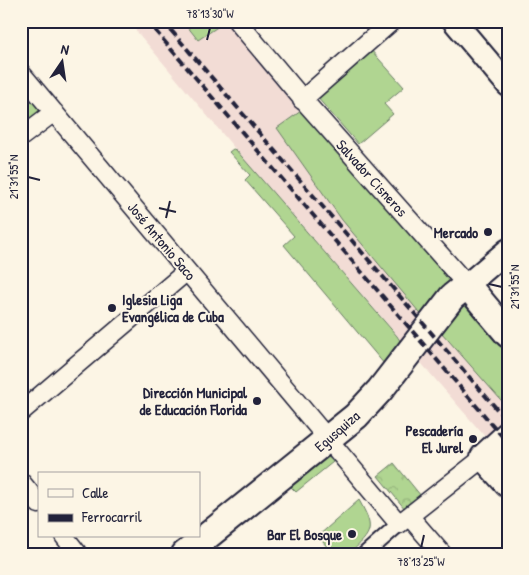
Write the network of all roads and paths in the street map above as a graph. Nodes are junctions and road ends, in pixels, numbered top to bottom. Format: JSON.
{"nodes":[{"id":1,"x":237,"y":21,"type":"edge"},
{"id":2,"x":392,"y":21,"type":"edge"},
{"id":3,"x":454,"y":21,"type":"edge"},
{"id":4,"x":21,"y":72,"type":"edge"},
{"id":5,"x":508,"y":85,"type":"edge"},
{"id":6,"x":302,"y":100,"type":"junction"},
{"id":7,"x":54,"y":112,"type":"junction"},
{"id":8,"x":21,"y":137,"type":"edge"},
{"id":9,"x":508,"y":250,"type":"edge"},
{"id":10,"x":187,"y":271,"type":"junction"},
{"id":11,"x":467,"y":285,"type":"junction"},
{"id":12,"x":508,"y":334,"type":"edge"},
{"id":13,"x":21,"y":412,"type":"edge"},
{"id":14,"x":508,"y":435,"type":"edge"},
{"id":15,"x":328,"y":440,"type":"junction"},
{"id":16,"x":484,"y":457,"type":"junction"},
{"id":17,"x":21,"y":482,"type":"edge"},
{"id":18,"x":508,"y":484,"type":"edge"},
{"id":19,"x":38,"y":503,"type":"edge"},
{"id":20,"x":404,"y":520,"type":"junction"},
{"id":21,"x":66,"y":538,"type":"edge"},
{"id":22,"x":78,"y":554,"type":"edge"},
{"id":23,"x":185,"y":554,"type":"edge"},
{"id":24,"x":365,"y":554,"type":"edge"},
{"id":25,"x":442,"y":554,"type":"edge"}],
"edges":[{"from":1,"to":6,"type":"street","name":"Salvador Cisneros"},
{"from":2,"to":6,"type":"street"},
{"from":3,"to":5,"type":"street"},
{"from":4,"to":7,"type":"street","name":"José Antonio Saco"},
{"from":6,"to":11,"type":"street","name":"Salvador Cisneros"},
{"from":7,"to":8,"type":"street"},
{"from":7,"to":10,"type":"street","name":"José Antonio Saco"},
{"from":9,"to":11,"type":"street"},
{"from":10,"to":13,"type":"street"},
{"from":10,"to":15,"type":"street","name":"José Antonio Saco"},
{"from":11,"to":12,"type":"main road","name":"Salvador Cisneros"},
{"from":11,"to":15,"type":"main road","name":"Egusquiza"},
{"from":14,"to":16,"type":"main road"},
{"from":15,"to":20,"type":"street","name":"José Antonio Saco"},
{"from":15,"to":23,"type":"main road","name":"Egusquiza"},
{"from":16,"to":18,"type":"main road"},
{"from":16,"to":20,"type":"street"},
{"from":17,"to":19,"type":"street"},
{"from":20,"to":24,"type":"street"},
{"from":20,"to":25,"type":"street","name":"José Antonio Saco"},
{"from":21,"to":22,"type":"street"}]}
